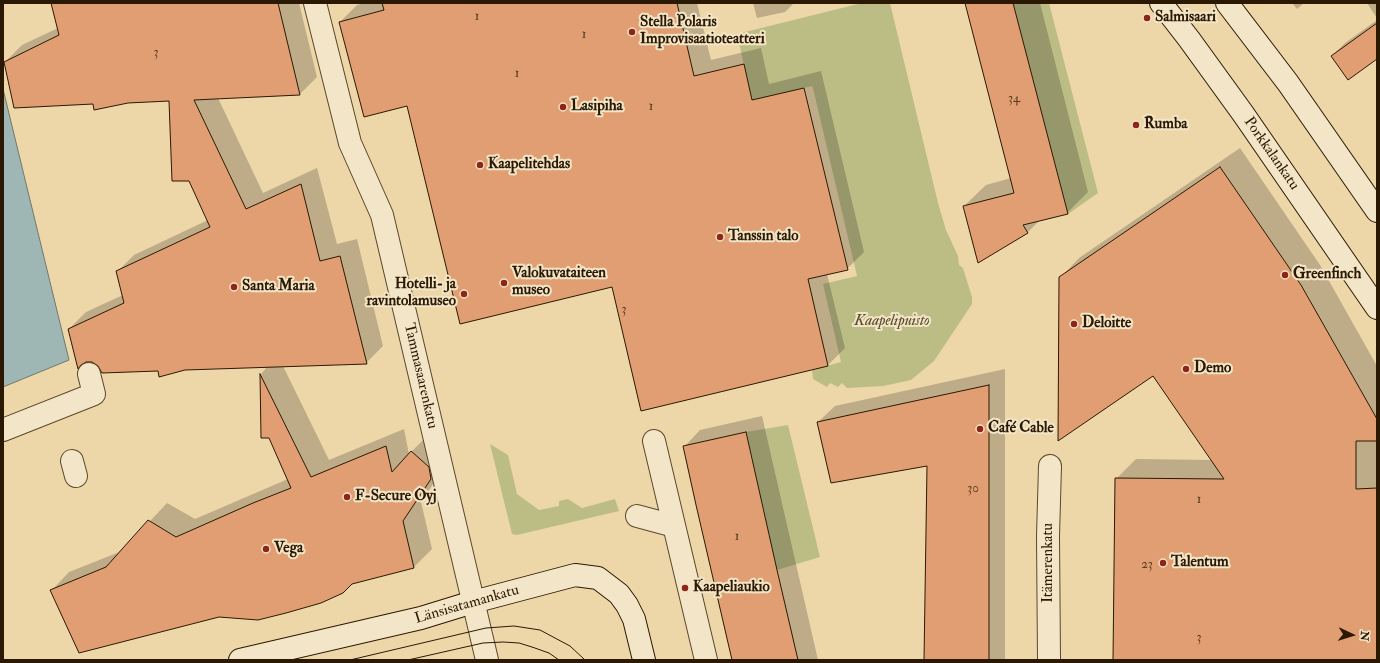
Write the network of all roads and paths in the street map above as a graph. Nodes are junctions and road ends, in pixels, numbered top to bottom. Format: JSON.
{"nodes":[{"id":1,"x":315,"y":3,"type":"edge"},
{"id":2,"x":1161,"y":3,"type":"edge"},
{"id":3,"x":1227,"y":3,"type":"edge"},
{"id":4,"x":1377,"y":211,"type":"edge"},
{"id":5,"x":1377,"y":308,"type":"edge"},
{"id":6,"x":89,"y":374,"type":"dead end"},
{"id":7,"x":3,"y":430,"type":"edge"},
{"id":8,"x":654,"y":442,"type":"dead end"},
{"id":9,"x":1050,"y":466,"type":"dead end"},
{"id":10,"x":637,"y":516,"type":"dead end"},
{"id":11,"x":674,"y":526,"type":"junction"},
{"id":12,"x":473,"y":602,"type":"junction"},
{"id":13,"x":240,"y":660,"type":"edge"},
{"id":14,"x":487,"y":660,"type":"edge"},
{"id":15,"x":644,"y":660,"type":"edge"},
{"id":16,"x":706,"y":660,"type":"edge"},
{"id":17,"x":1049,"y":660,"type":"edge"}],
"edges":[{"from":1,"to":12,"type":"street","name":"Tammasaarenkatu"},
{"from":2,"to":5,"type":"street","name":"Porkkalankatu"},
{"from":3,"to":4,"type":"street"},
{"from":6,"to":7,"type":"street"},
{"from":8,"to":11,"type":"street"},
{"from":9,"to":17,"type":"street","name":"Itämerenkatu"},
{"from":10,"to":11,"type":"street"},
{"from":11,"to":16,"type":"street"},
{"from":12,"to":13,"type":"street","name":"Länsisatamankatu"},
{"from":12,"to":14,"type":"street","name":"Tammasaarenkatu"},
{"from":12,"to":15,"type":"street","name":"Länsisatamankatu"}]}
